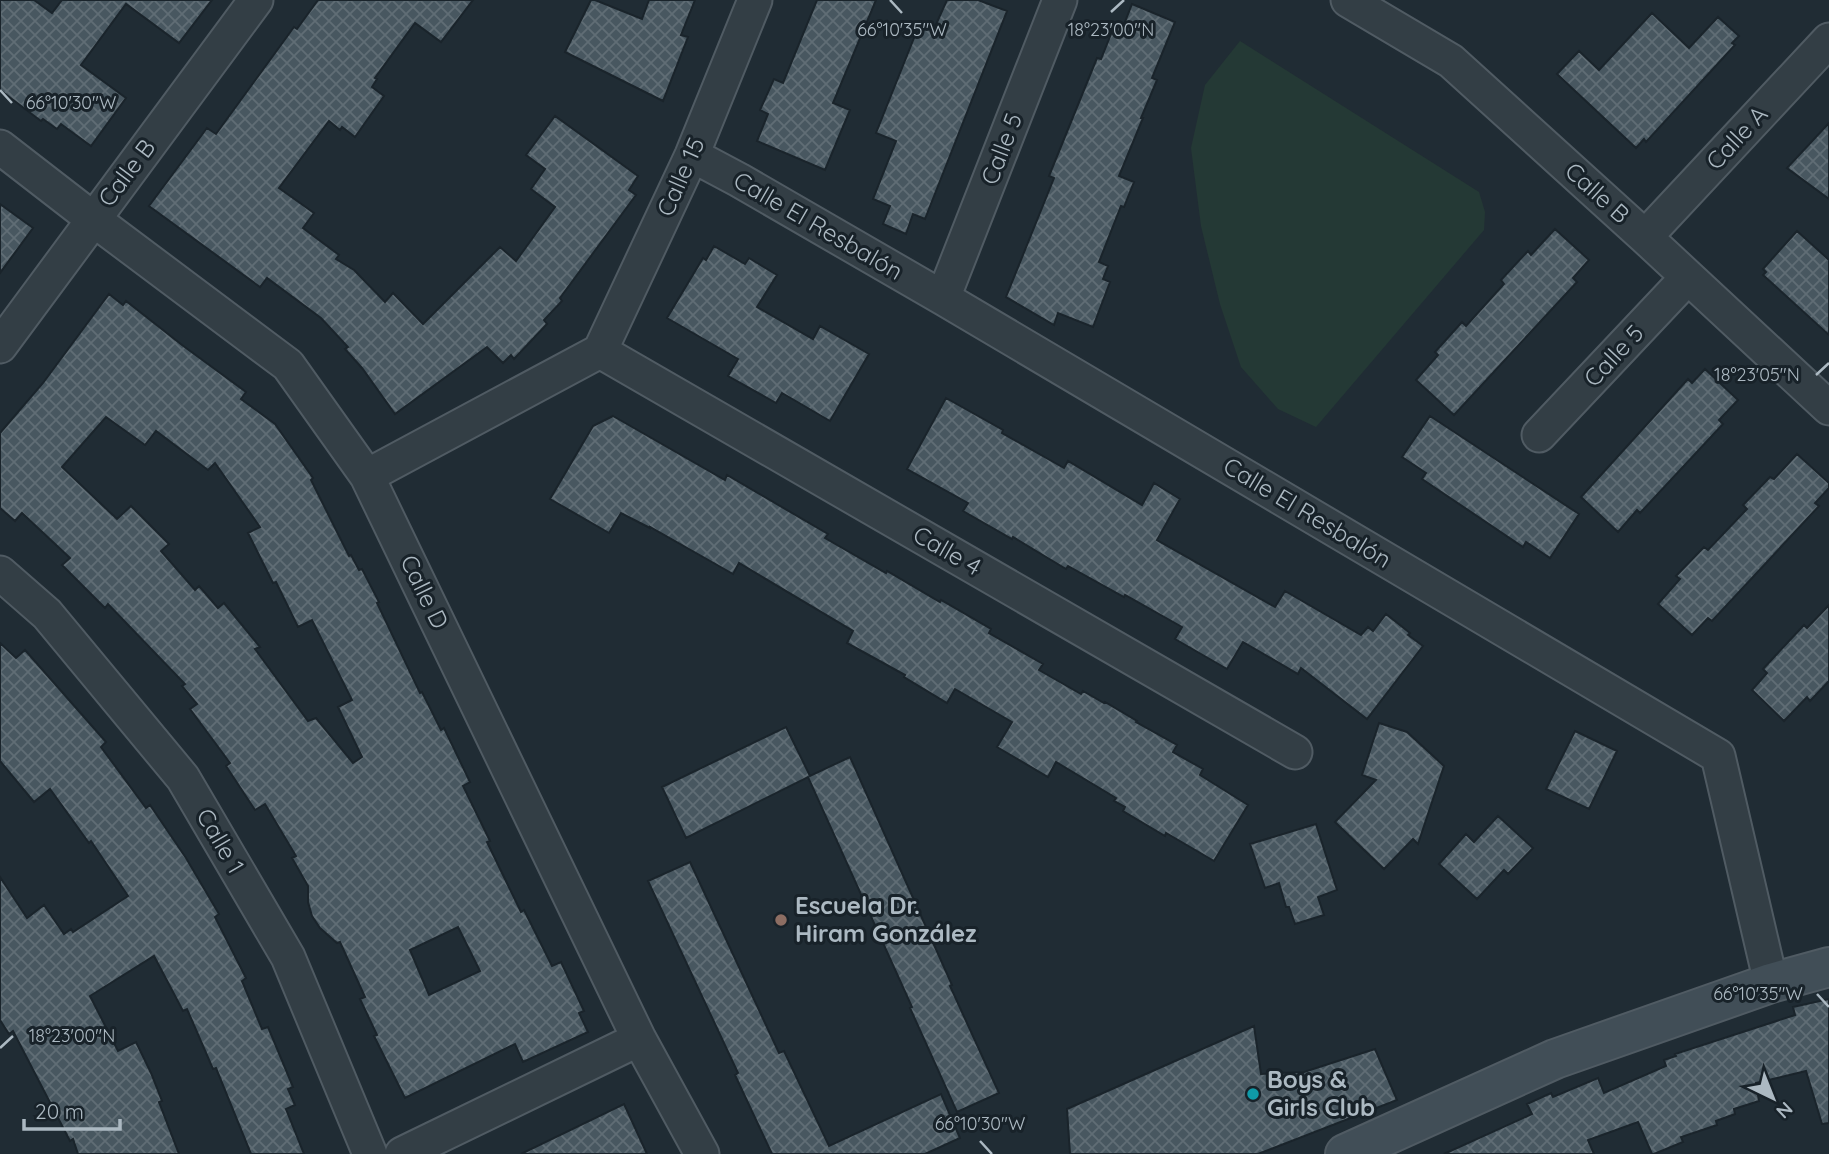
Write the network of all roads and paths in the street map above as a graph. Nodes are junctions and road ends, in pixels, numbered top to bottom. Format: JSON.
{"nodes":[{"id":1,"x":256,"y":0,"type":"edge"},
{"id":2,"x":755,"y":0,"type":"edge"},
{"id":3,"x":1060,"y":0,"type":"edge"},
{"id":4,"x":1348,"y":0,"type":"edge"},
{"id":5,"x":1829,"y":40,"type":"edge"},
{"id":6,"x":0,"y":147,"type":"edge"},
{"id":7,"x":692,"y":155,"type":"junction"},
{"id":8,"x":93,"y":219,"type":"junction"},
{"id":9,"x":1645,"y":237,"type":"junction"},
{"id":10,"x":1688,"y":277,"type":"junction"},
{"id":11,"x":943,"y":298,"type":"junction"},
{"id":12,"x":0,"y":346,"type":"edge"},
{"id":13,"x":600,"y":351,"type":"junction"},
{"id":14,"x":1829,"y":408,"type":"edge"},
{"id":15,"x":1539,"y":435,"type":"dead end"},
{"id":16,"x":367,"y":476,"type":"junction"},
{"id":17,"x":0,"y":573,"type":"edge"},
{"id":18,"x":1295,"y":752,"type":"dead end"},
{"id":19,"x":1829,"y":967,"type":"edge"},
{"id":20,"x":1772,"y":983,"type":"junction"},
{"id":21,"x":639,"y":1039,"type":"junction"},
{"id":22,"x":370,"y":1154,"type":"edge"},
{"id":23,"x":402,"y":1154,"type":"edge"},
{"id":24,"x":702,"y":1154,"type":"edge"},
{"id":25,"x":1345,"y":1154,"type":"edge"}],
"edges":[{"from":1,"to":8,"type":"street","name":"Calle B"},
{"from":2,"to":7,"type":"street","name":"Calle 15"},
{"from":3,"to":11,"type":"street","name":"Calle 5"},
{"from":4,"to":9,"type":"street","name":"Calle B"},
{"from":5,"to":9,"type":"street","name":"Calle A"},
{"from":6,"to":8,"type":"street","name":"Calle D"},
{"from":7,"to":11,"type":"street","name":"Calle El Resbalón"},
{"from":7,"to":13,"type":"street","name":"Calle 15"},
{"from":8,"to":12,"type":"street","name":"Calle B"},
{"from":8,"to":16,"type":"street","name":"Calle D"},
{"from":9,"to":10,"type":"street","name":"Calle B"},
{"from":10,"to":14,"type":"street","name":"Calle B"},
{"from":10,"to":15,"type":"street","name":"Calle 5"},
{"from":11,"to":20,"type":"street","name":"Calle El Resbalón"},
{"from":13,"to":16,"type":"street"},
{"from":13,"to":18,"type":"street","name":"Calle 4"},
{"from":16,"to":21,"type":"street","name":"Calle D"},
{"from":17,"to":22,"type":"street","name":"Calle 1"},
{"from":19,"to":20,"type":"street"},
{"from":20,"to":25,"type":"street"},
{"from":21,"to":23,"type":"street"},
{"from":21,"to":24,"type":"street","name":"Calle D"}]}
